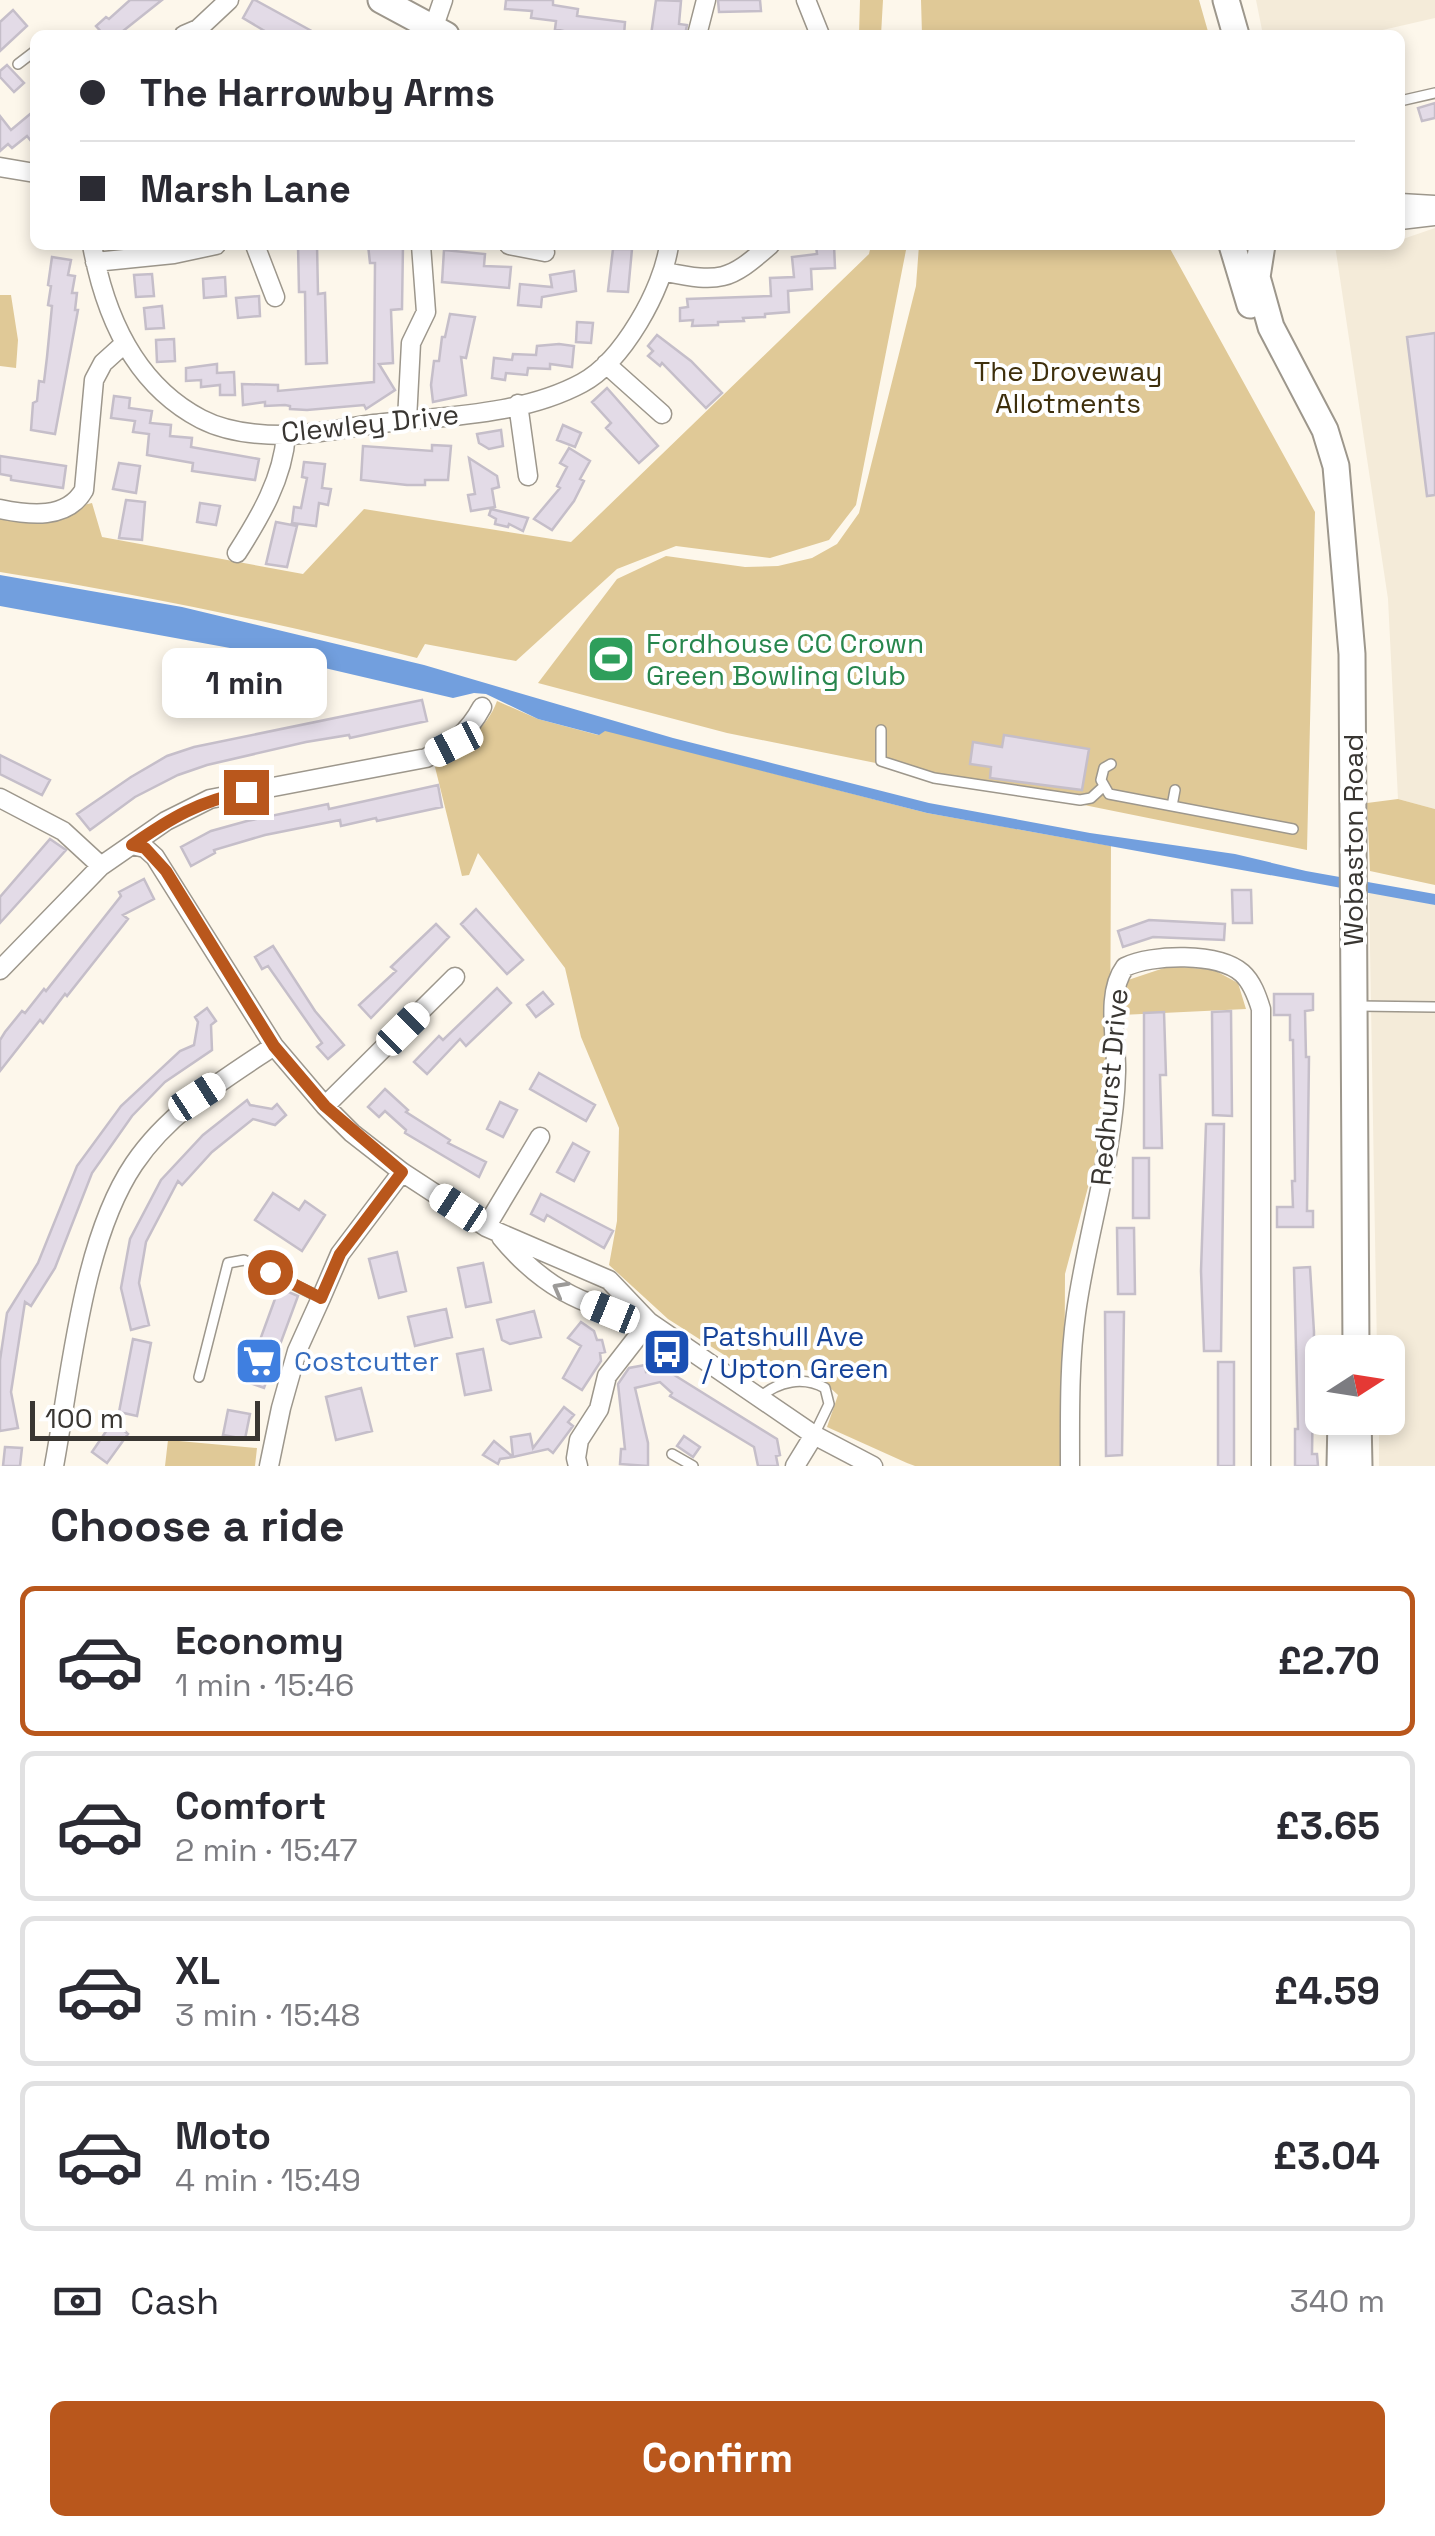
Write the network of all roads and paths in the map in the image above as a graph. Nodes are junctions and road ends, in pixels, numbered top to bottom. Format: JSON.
{"nodes":[{"id":1,"x":229,"y":0,"type":"edge"},
{"id":2,"x":382,"y":0,"type":"edge"},
{"id":3,"x":443,"y":0,"type":"edge"},
{"id":4,"x":706,"y":0,"type":"edge"},
{"id":5,"x":806,"y":0,"type":"edge"},
{"id":6,"x":1226,"y":0,"type":"edge"},
{"id":7,"x":196,"y":30,"type":"edge"},
{"id":8,"x":436,"y":30,"type":"edge"},
{"id":9,"x":440,"y":30,"type":"edge"},
{"id":10,"x":699,"y":30,"type":"edge"},
{"id":11,"x":818,"y":30,"type":"edge"},
{"id":12,"x":1235,"y":30,"type":"edge"},
{"id":13,"x":30,"y":54,"type":"edge"},
{"id":14,"x":18,"y":64,"type":"dead end"},
{"id":15,"x":1435,"y":93,"type":"edge"},
{"id":16,"x":1405,"y":101,"type":"edge"},
{"id":17,"x":0,"y":167,"type":"edge"},
{"id":18,"x":30,"y":171,"type":"edge"},
{"id":19,"x":1405,"y":203,"type":"edge"},
{"id":20,"x":1435,"y":205,"type":"edge"},
{"id":21,"x":1435,"y":216,"type":"edge"},
{"id":22,"x":1405,"y":219,"type":"edge"},
{"id":23,"x":148,"y":250,"type":"edge"},
{"id":24,"x":257,"y":250,"type":"edge"},
{"id":25,"x":421,"y":250,"type":"edge"},
{"id":26,"x":535,"y":250,"type":"edge"},
{"id":27,"x":669,"y":250,"type":"edge"},
{"id":28,"x":764,"y":250,"type":"edge"},
{"id":29,"x":1233,"y":250,"type":"edge"},
{"id":30,"x":1261,"y":250,"type":"edge"},
{"id":31,"x":545,"y":252,"type":"dead end"},
{"id":32,"x":94,"y":254,"type":"edge"},
{"id":33,"x":666,"y":272,"type":"junction"},
{"id":34,"x":276,"y":297,"type":"dead end"},
{"id":35,"x":124,"y":344,"type":"junction"},
{"id":36,"x":606,"y":364,"type":"junction"},
{"id":37,"x":518,"y":404,"type":"junction"},
{"id":38,"x":1313,"y":405,"type":"junction"},
{"id":39,"x":662,"y":414,"type":"dead end"},
{"id":40,"x":407,"y":420,"type":"junction"},
{"id":41,"x":286,"y":436,"type":"junction"},
{"id":42,"x":528,"y":476,"type":"dead end"},
{"id":43,"x":0,"y":509,"type":"edge"},
{"id":44,"x":237,"y":552,"type":"dead end"},
{"id":45,"x":482,"y":707,"type":"dead end"},
{"id":46,"x":882,"y":730,"type":"dead end"},
{"id":47,"x":1111,"y":764,"type":"dead end"},
{"id":48,"x":1103,"y":787,"type":"junction"},
{"id":49,"x":1175,"y":790,"type":"dead end"},
{"id":50,"x":0,"y":798,"type":"edge"},
{"id":51,"x":1172,"y":806,"type":"junction"},
{"id":52,"x":1294,"y":828,"type":"dead end"},
{"id":53,"x":132,"y":845,"type":"junction"},
{"id":54,"x":101,"y":866,"type":"junction"},
{"id":55,"x":0,"y":970,"type":"edge"},
{"id":56,"x":455,"y":977,"type":"dead end"},
{"id":57,"x":1354,"y":1006,"type":"junction"},
{"id":58,"x":1435,"y":1007,"type":"edge"},
{"id":59,"x":274,"y":1046,"type":"junction"},
{"id":60,"x":325,"y":1106,"type":"junction"},
{"id":61,"x":540,"y":1137,"type":"dead end"},
{"id":62,"x":402,"y":1172,"type":"junction"},
{"id":63,"x":492,"y":1230,"type":"junction"},
{"id":64,"x":1354,"y":1280,"type":"junction"},
{"id":65,"x":321,"y":1298,"type":"junction"},
{"id":66,"x":644,"y":1318,"type":"junction"},
{"id":67,"x":1347,"y":1335,"type":"edge"},
{"id":68,"x":1356,"y":1335,"type":"edge"},
{"id":69,"x":198,"y":1377,"type":"dead end"},
{"id":70,"x":759,"y":1398,"type":"junction"},
{"id":71,"x":814,"y":1435,"type":"junction"},
{"id":72,"x":1341,"y":1435,"type":"edge"},
{"id":73,"x":1358,"y":1435,"type":"edge"},
{"id":74,"x":672,"y":1454,"type":"dead end"},
{"id":75,"x":54,"y":1466,"type":"edge"},
{"id":76,"x":269,"y":1466,"type":"edge"},
{"id":77,"x":578,"y":1466,"type":"edge"},
{"id":78,"x":693,"y":1466,"type":"edge"},
{"id":79,"x":796,"y":1466,"type":"edge"},
{"id":80,"x":872,"y":1466,"type":"edge"},
{"id":81,"x":1070,"y":1466,"type":"edge"},
{"id":82,"x":1261,"y":1466,"type":"edge"},
{"id":83,"x":1340,"y":1466,"type":"edge"},
{"id":84,"x":1359,"y":1466,"type":"edge"}],
"edges":[{"from":1,"to":7,"type":"street"},
{"from":2,"to":8,"type":"street"},
{"from":3,"to":9,"type":"street"},
{"from":4,"to":10,"type":"street"},
{"from":5,"to":11,"type":"street"},
{"from":6,"to":12,"type":"street"},
{"from":13,"to":14,"type":"lane"},
{"from":15,"to":16,"type":"lane"},
{"from":17,"to":18,"type":"street"},
{"from":19,"to":20,"type":"street"},
{"from":21,"to":22,"type":"street"},
{"from":23,"to":32,"type":"street"},
{"from":24,"to":34,"type":"street"},
{"from":25,"to":40,"type":"street"},
{"from":26,"to":31,"type":"street"},
{"from":27,"to":33,"type":"street","name":"Clewley Drive"},
{"from":28,"to":33,"type":"street"},
{"from":29,"to":38,"type":"street","name":"Wobaston Road"},
{"from":30,"to":38,"type":"street","name":"Wobaston Road"},
{"from":32,"to":35,"type":"street","name":"Clewley Drive"},
{"from":33,"to":36,"type":"street","name":"Clewley Drive"},
{"from":35,"to":41,"type":"street","name":"Clewley Drive"},
{"from":35,"to":43,"type":"street"},
{"from":36,"to":37,"type":"street","name":"Clewley Drive"},
{"from":36,"to":39,"type":"street"},
{"from":37,"to":40,"type":"street","name":"Clewley Drive"},
{"from":37,"to":42,"type":"street"},
{"from":38,"to":57,"type":"street","name":"Wobaston Road"},
{"from":40,"to":41,"type":"street","name":"Clewley Drive"},
{"from":41,"to":44,"type":"street"},
{"from":45,"to":53,"type":"street"},
{"from":46,"to":48,"type":"lane"},
{"from":47,"to":48,"type":"lane"},
{"from":48,"to":51,"type":"lane"},
{"from":49,"to":51,"type":"lane"},
{"from":50,"to":54,"type":"street"},
{"from":51,"to":52,"type":"lane"},
{"from":53,"to":54,"type":"street"},
{"from":53,"to":59,"type":"street"},
{"from":54,"to":55,"type":"street"},
{"from":56,"to":60,"type":"street"},
{"from":57,"to":58,"type":"lane"},
{"from":57,"to":64,"type":"street","name":"Wobaston Road"},
{"from":59,"to":60,"type":"street"},
{"from":59,"to":75,"type":"street"},
{"from":60,"to":62,"type":"street"},
{"from":61,"to":63,"type":"street"},
{"from":62,"to":63,"type":"street"},
{"from":62,"to":65,"type":"street"},
{"from":63,"to":66,"type":"street"},
{"from":66,"to":63,"type":"street","one_way":true},
{"from":64,"to":67,"type":"street","name":"Wobaston Road"},
{"from":64,"to":68,"type":"street","name":"Wobaston Road"},
{"from":65,"to":69,"type":"lane"},
{"from":65,"to":76,"type":"street"},
{"from":66,"to":70,"type":"street"},
{"from":66,"to":77,"type":"street"},
{"from":70,"to":71,"type":"street"},
{"from":70,"to":71,"type":"lane"},
{"from":71,"to":79,"type":"street"},
{"from":71,"to":80,"type":"street"},
{"from":72,"to":83,"type":"street"},
{"from":73,"to":84,"type":"street"},
{"from":74,"to":78,"type":"lane"},
{"from":81,"to":82,"type":"street","name":"Redhurst Drive"}]}
